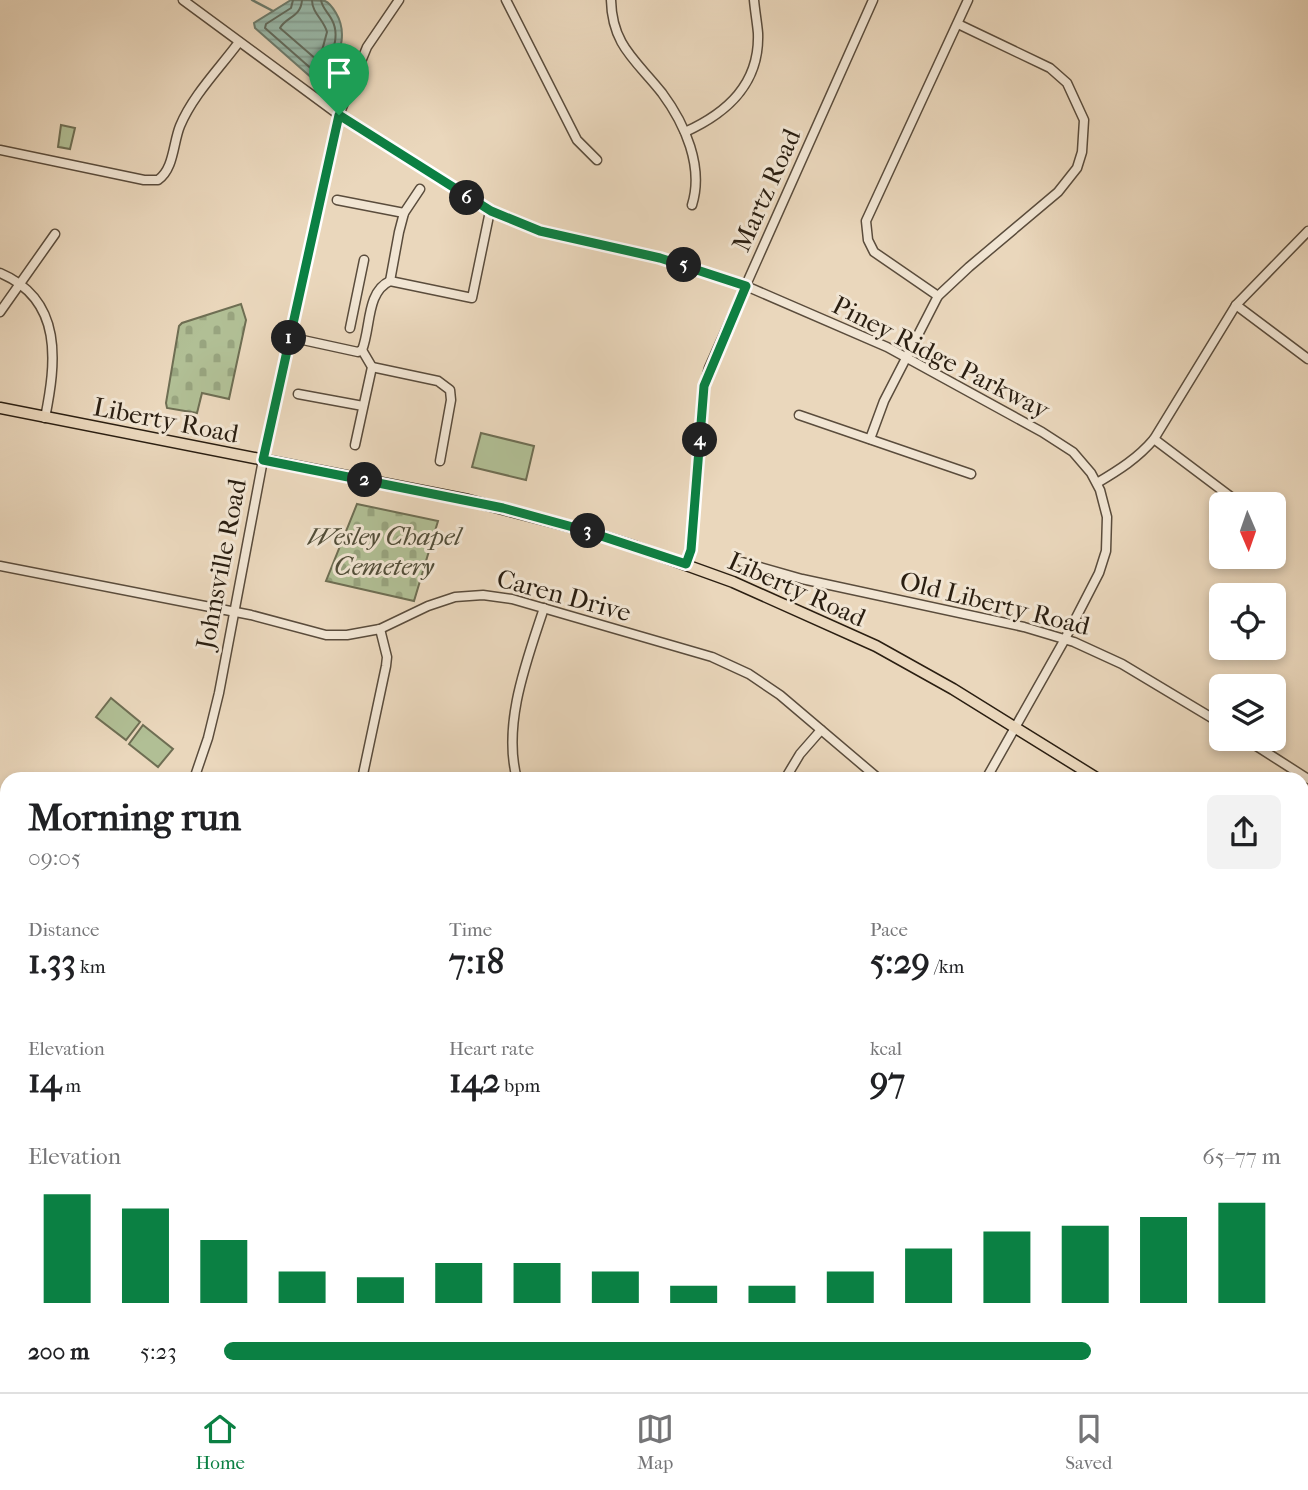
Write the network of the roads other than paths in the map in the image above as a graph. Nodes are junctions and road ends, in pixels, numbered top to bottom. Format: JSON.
{"nodes":[{"id":1,"x":183,"y":0,"type":"edge"},
{"id":2,"x":399,"y":0,"type":"edge"},
{"id":3,"x":506,"y":0,"type":"edge"},
{"id":4,"x":611,"y":0,"type":"edge"},
{"id":5,"x":754,"y":0,"type":"edge"},
{"id":6,"x":873,"y":0,"type":"edge"},
{"id":7,"x":968,"y":0,"type":"edge"},
{"id":8,"x":957,"y":24,"type":"junction"},
{"id":9,"x":239,"y":42,"type":"junction"},
{"id":10,"x":339,"y":115,"type":"junction"},
{"id":11,"x":685,"y":132,"type":"junction"},
{"id":12,"x":0,"y":150,"type":"edge"},
{"id":13,"x":597,"y":160,"type":"dead end"},
{"id":14,"x":420,"y":189,"type":"dead end"},
{"id":15,"x":337,"y":200,"type":"dead end"},
{"id":16,"x":692,"y":205,"type":"dead end"},
{"id":17,"x":491,"y":211,"type":"junction"},
{"id":18,"x":404,"y":213,"type":"junction"},
{"id":19,"x":1308,"y":231,"type":"edge"},
{"id":20,"x":55,"y":234,"type":"dead end"},
{"id":21,"x":364,"y":260,"type":"dead end"},
{"id":22,"x":0,"y":273,"type":"edge"},
{"id":23,"x":390,"y":281,"type":"junction"},
{"id":24,"x":19,"y":285,"type":"junction"},
{"id":25,"x":746,"y":286,"type":"junction"},
{"id":26,"x":937,"y":296,"type":"junction"},
{"id":27,"x":356,"y":297,"type":"junction"},
{"id":28,"x":374,"y":301,"type":"junction"},
{"id":29,"x":1237,"y":305,"type":"junction"},
{"id":30,"x":0,"y":312,"type":"edge"},
{"id":31,"x":350,"y":328,"type":"dead end"},
{"id":32,"x":289,"y":337,"type":"junction"},
{"id":33,"x":362,"y":350,"type":"junction"},
{"id":34,"x":906,"y":357,"type":"junction"},
{"id":35,"x":1308,"y":359,"type":"edge"},
{"id":36,"x":372,"y":367,"type":"junction"},
{"id":37,"x":298,"y":394,"type":"dead end"},
{"id":38,"x":363,"y":406,"type":"junction"},
{"id":39,"x":0,"y":408,"type":"edge"},
{"id":40,"x":799,"y":415,"type":"dead end"},
{"id":41,"x":45,"y":418,"type":"junction"},
{"id":42,"x":870,"y":439,"type":"junction"},
{"id":43,"x":1154,"y":439,"type":"junction"},
{"id":44,"x":355,"y":445,"type":"dead end"},
{"id":45,"x":263,"y":460,"type":"junction"},
{"id":46,"x":440,"y":461,"type":"dead end"},
{"id":47,"x":971,"y":474,"type":"dead end"},
{"id":48,"x":1097,"y":483,"type":"junction"},
{"id":49,"x":1224,"y":492,"type":"edge"},
{"id":50,"x":742,"y":562,"type":"dead end"},
{"id":51,"x":686,"y":564,"type":"junction"},
{"id":52,"x":0,"y":566,"type":"edge"},
{"id":53,"x":544,"y":608,"type":"junction"},
{"id":54,"x":235,"y":611,"type":"junction"},
{"id":55,"x":380,"y":629,"type":"junction"},
{"id":56,"x":1065,"y":639,"type":"junction"},
{"id":57,"x":1209,"y":716,"type":"edge"},
{"id":58,"x":1014,"y":726,"type":"junction"},
{"id":59,"x":821,"y":730,"type":"junction"},
{"id":60,"x":1264,"y":751,"type":"edge"},
{"id":61,"x":196,"y":772,"type":"edge"},
{"id":62,"x":363,"y":772,"type":"edge"},
{"id":63,"x":516,"y":772,"type":"edge"},
{"id":64,"x":789,"y":772,"type":"edge"},
{"id":65,"x":871,"y":772,"type":"edge"},
{"id":66,"x":990,"y":772,"type":"edge"},
{"id":67,"x":1087,"y":772,"type":"edge"},
{"id":68,"x":1297,"y":772,"type":"edge"}],
"edges":[{"from":1,"to":9,"type":"street","name":"Piney Ridge Parkway"},
{"from":2,"to":10,"type":"street","name":"Johnsville Road"},
{"from":3,"to":13,"type":"street"},
{"from":4,"to":11,"type":"street"},
{"from":5,"to":11,"type":"street"},
{"from":6,"to":25,"type":"street","name":"Martz Road"},
{"from":7,"to":8,"type":"street"},
{"from":8,"to":26,"type":"street"},
{"from":8,"to":26,"type":"street"},
{"from":9,"to":10,"type":"street","name":"Piney Ridge Parkway"},
{"from":9,"to":12,"type":"street"},
{"from":10,"to":17,"type":"street","name":"Piney Ridge Parkway"},
{"from":10,"to":32,"type":"street","name":"Johnsville Road"},
{"from":11,"to":16,"type":"street"},
{"from":14,"to":18,"type":"street"},
{"from":15,"to":18,"type":"street"},
{"from":17,"to":23,"type":"street"},
{"from":17,"to":25,"type":"street","name":"Piney Ridge Parkway"},
{"from":18,"to":23,"type":"street"},
{"from":19,"to":29,"type":"street"},
{"from":20,"to":24,"type":"street"},
{"from":21,"to":27,"type":"street"},
{"from":22,"to":24,"type":"street"},
{"from":23,"to":28,"type":"street"},
{"from":24,"to":30,"type":"street"},
{"from":24,"to":41,"type":"street"},
{"from":25,"to":34,"type":"street","name":"Piney Ridge Parkway"},
{"from":25,"to":51,"type":"street","name":"Martz Road"},
{"from":26,"to":34,"type":"street"},
{"from":27,"to":28,"type":"street"},
{"from":27,"to":31,"type":"street"},
{"from":28,"to":33,"type":"street"},
{"from":29,"to":35,"type":"street"},
{"from":29,"to":43,"type":"street"},
{"from":32,"to":33,"type":"street"},
{"from":32,"to":45,"type":"street","name":"Johnsville Road"},
{"from":33,"to":36,"type":"street"},
{"from":34,"to":42,"type":"street"},
{"from":34,"to":48,"type":"street","name":"Piney Ridge Parkway"},
{"from":36,"to":38,"type":"street"},
{"from":36,"to":46,"type":"street"},
{"from":37,"to":38,"type":"street"},
{"from":38,"to":44,"type":"street"},
{"from":39,"to":41,"type":"main road","name":"Liberty Road"},
{"from":40,"to":42,"type":"street"},
{"from":41,"to":45,"type":"main road","name":"Liberty Road"},
{"from":42,"to":47,"type":"street"},
{"from":43,"to":48,"type":"street"},
{"from":43,"to":49,"type":"street"},
{"from":45,"to":51,"type":"main road","name":"Liberty Road"},
{"from":45,"to":54,"type":"street","name":"Johnsville Road"},
{"from":48,"to":56,"type":"street","name":"Piney Ridge Parkway"},
{"from":50,"to":56,"type":"street","name":"Old Liberty Road"},
{"from":51,"to":58,"type":"main road","name":"Liberty Road"},
{"from":52,"to":54,"type":"street","name":"Caren Drive"},
{"from":53,"to":55,"type":"street","name":"Caren Drive"},
{"from":53,"to":59,"type":"street","name":"Caren Drive"},
{"from":53,"to":63,"type":"street"},
{"from":54,"to":55,"type":"street","name":"Caren Drive"},
{"from":54,"to":61,"type":"street","name":"Johnsville Road"},
{"from":55,"to":62,"type":"street"},
{"from":56,"to":57,"type":"street","name":"Old Liberty Road"},
{"from":56,"to":58,"type":"street","name":"Piney Ridge Parkway"},
{"from":58,"to":66,"type":"street","name":"Piney Ridge Parkway"},
{"from":58,"to":67,"type":"main road","name":"Liberty Road"},
{"from":59,"to":64,"type":"street"},
{"from":59,"to":65,"type":"street","name":"Caren Drive"},
{"from":60,"to":68,"type":"street"}]}
